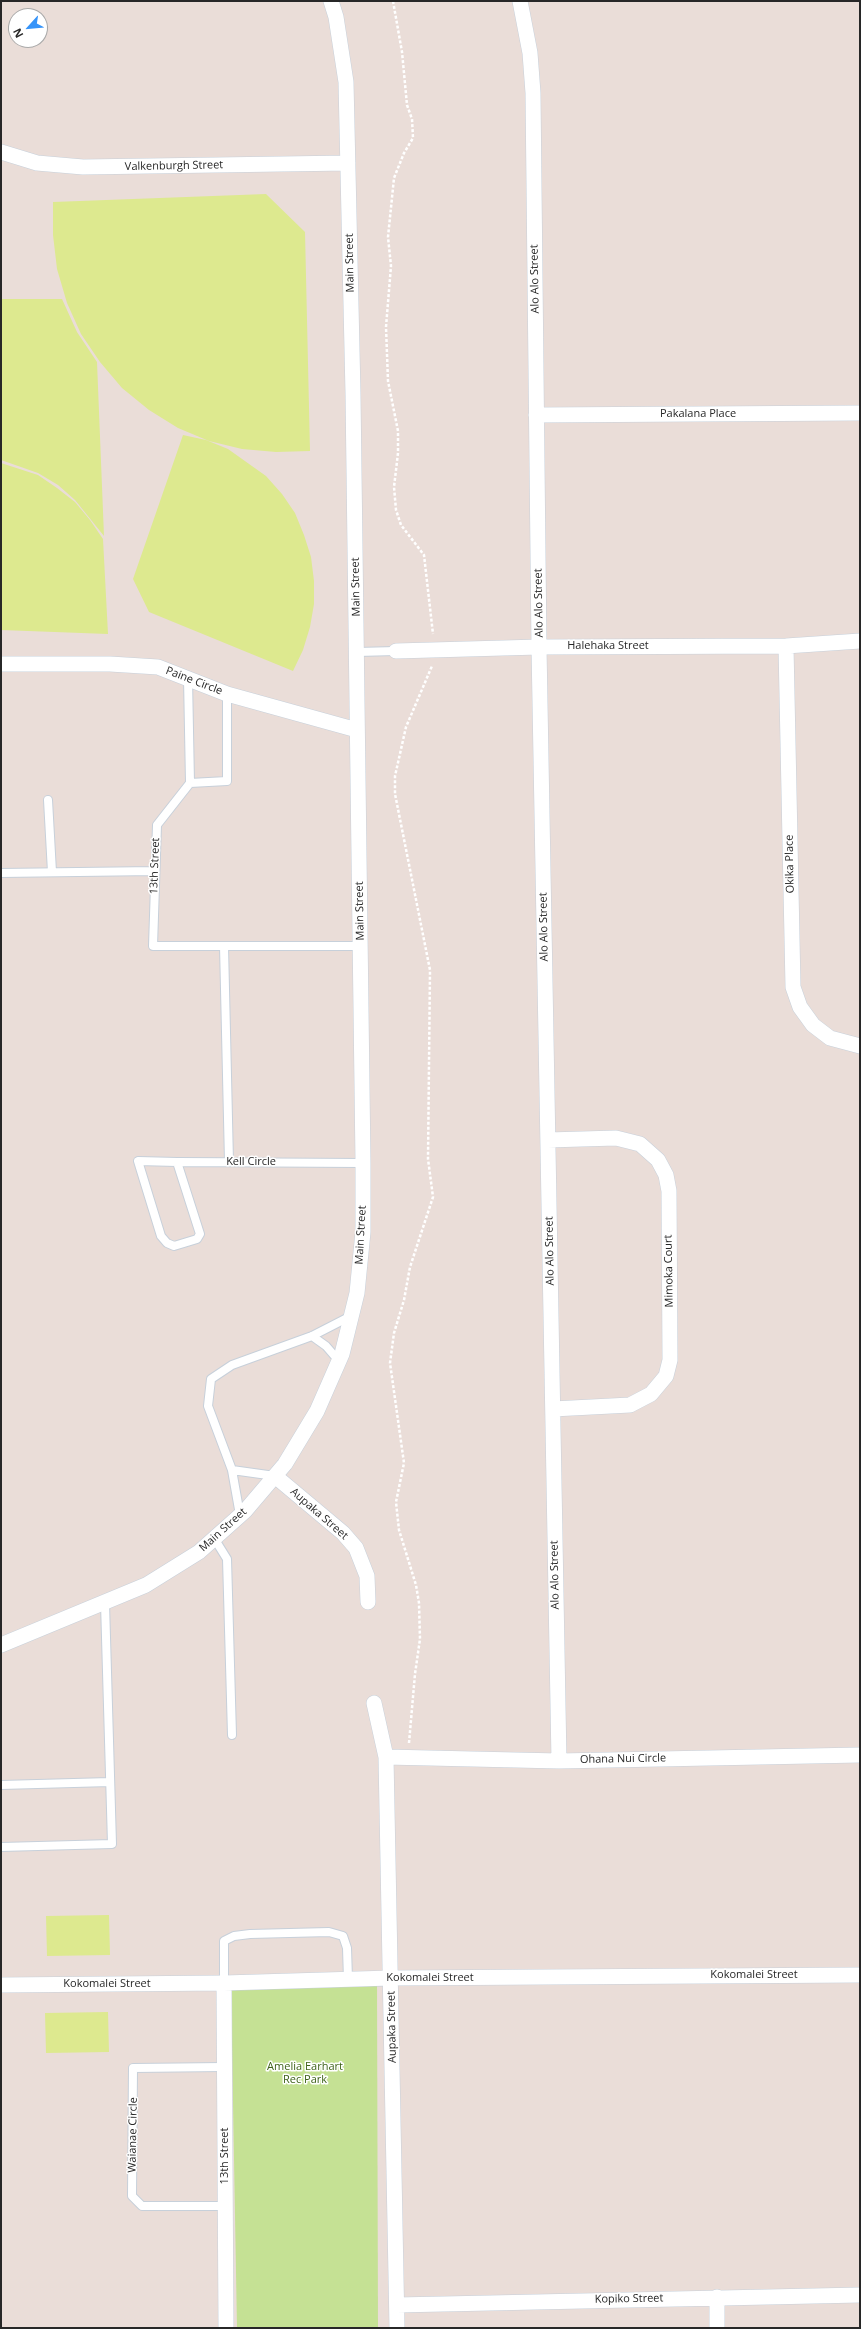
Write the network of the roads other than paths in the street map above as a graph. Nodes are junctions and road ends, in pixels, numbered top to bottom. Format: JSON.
{"nodes":[{"id":1,"x":331,"y":1,"type":"edge"},
{"id":2,"x":520,"y":1,"type":"edge"},
{"id":3,"x":1,"y":152,"type":"edge"},
{"id":4,"x":348,"y":163,"type":"junction"},
{"id":5,"x":860,"y":413,"type":"edge"},
{"id":6,"x":536,"y":415,"type":"junction"},
{"id":7,"x":860,"y":641,"type":"edge"},
{"id":8,"x":786,"y":646,"type":"junction"},
{"id":9,"x":539,"y":647,"type":"junction"},
{"id":10,"x":396,"y":651,"type":"joint"},
{"id":11,"x":357,"y":652,"type":"junction"},
{"id":12,"x":1,"y":664,"type":"edge"},
{"id":13,"x":188,"y":678,"type":"junction"},
{"id":14,"x":227,"y":694,"type":"junction"},
{"id":15,"x":357,"y":730,"type":"junction"},
{"id":16,"x":190,"y":783,"type":"junction"},
{"id":17,"x":48,"y":800,"type":"dead end"},
{"id":18,"x":155,"y":871,"type":"junction"},
{"id":19,"x":52,"y":872,"type":"junction"},
{"id":20,"x":1,"y":873,"type":"edge"},
{"id":21,"x":224,"y":946,"type":"junction"},
{"id":22,"x":360,"y":946,"type":"junction"},
{"id":23,"x":860,"y":1046,"type":"edge"},
{"id":24,"x":548,"y":1140,"type":"junction"},
{"id":25,"x":177,"y":1162,"type":"junction"},
{"id":26,"x":229,"y":1162,"type":"junction"},
{"id":27,"x":363,"y":1162,"type":"junction"},
{"id":28,"x":351,"y":1316,"type":"junction"},
{"id":29,"x":312,"y":1336,"type":"junction"},
{"id":30,"x":339,"y":1361,"type":"junction"},
{"id":31,"x":552,"y":1409,"type":"junction"},
{"id":32,"x":232,"y":1470,"type":"junction"},
{"id":33,"x":275,"y":1476,"type":"junction"},
{"id":34,"x":240,"y":1515,"type":"junction"},
{"id":35,"x":214,"y":1538,"type":"junction"},
{"id":36,"x":368,"y":1602,"type":"dead end"},
{"id":37,"x":105,"y":1603,"type":"junction"},
{"id":38,"x":1,"y":1645,"type":"edge"},
{"id":39,"x":374,"y":1703,"type":"dead end"},
{"id":40,"x":232,"y":1735,"type":"dead end"},
{"id":41,"x":860,"y":1755,"type":"edge"},
{"id":42,"x":386,"y":1757,"type":"junction"},
{"id":43,"x":559,"y":1761,"type":"junction"},
{"id":44,"x":110,"y":1782,"type":"junction"},
{"id":45,"x":1,"y":1785,"type":"edge"},
{"id":46,"x":1,"y":1847,"type":"edge"},
{"id":47,"x":860,"y":1975,"type":"edge"},
{"id":48,"x":391,"y":1978,"type":"junction"},
{"id":49,"x":348,"y":1979,"type":"junction"},
{"id":50,"x":224,"y":1983,"type":"junction"},
{"id":51,"x":1,"y":1985,"type":"edge"},
{"id":52,"x":224,"y":2067,"type":"junction"},
{"id":53,"x":225,"y":2206,"type":"junction"},
{"id":54,"x":860,"y":2295,"type":"edge"},
{"id":55,"x":717,"y":2297,"type":"junction"},
{"id":56,"x":397,"y":2305,"type":"junction"},
{"id":57,"x":226,"y":2328,"type":"edge"},
{"id":58,"x":397,"y":2328,"type":"edge"},
{"id":59,"x":718,"y":2328,"type":"edge"}],
"edges":[{"from":1,"to":4,"type":"street","name":"Main Street"},
{"from":2,"to":6,"type":"street","name":"Alo Alo Street"},
{"from":3,"to":4,"type":"street","name":"Valkenburgh Street"},
{"from":4,"to":11,"type":"street","name":"Main Street"},
{"from":5,"to":6,"type":"street","name":"Pakalana Place"},
{"from":6,"to":9,"type":"street","name":"Alo Alo Street"},
{"from":7,"to":8,"type":"street","name":"Halehaka Street"},
{"from":8,"to":9,"type":"street","name":"Halehaka Street"},
{"from":8,"to":23,"type":"street","name":"Okika Place"},
{"from":9,"to":10,"type":"street","name":"Halehaka Street"},
{"from":9,"to":24,"type":"street","name":"Alo Alo Street"},
{"from":10,"to":11,"type":"lane","name":"Halehaka Street"},
{"from":11,"to":15,"type":"street","name":"Main Street"},
{"from":12,"to":13,"type":"street","name":"Paine Circle"},
{"from":13,"to":14,"type":"street","name":"Paine Circle"},
{"from":13,"to":16,"type":"lane"},
{"from":14,"to":15,"type":"street","name":"Paine Circle"},
{"from":14,"to":16,"type":"lane"},
{"from":15,"to":22,"type":"street","name":"Main Street"},
{"from":16,"to":18,"type":"lane","name":"13th Street"},
{"from":17,"to":19,"type":"lane"},
{"from":18,"to":19,"type":"lane"},
{"from":18,"to":21,"type":"lane","name":"13th Street"},
{"from":19,"to":20,"type":"lane"},
{"from":21,"to":22,"type":"lane"},
{"from":21,"to":26,"type":"lane"},
{"from":22,"to":27,"type":"street","name":"Main Street"},
{"from":24,"to":31,"type":"street","name":"Alo Alo Street"},
{"from":24,"to":31,"type":"street","name":"Mimoka Court"},
{"from":25,"to":25,"type":"lane","name":"Kell Circle"},
{"from":25,"to":26,"type":"lane","name":"Kell Circle"},
{"from":26,"to":27,"type":"lane","name":"Kell Circle"},
{"from":27,"to":28,"type":"street","name":"Main Street"},
{"from":28,"to":29,"type":"lane"},
{"from":28,"to":30,"type":"street","name":"Main Street"},
{"from":29,"to":30,"type":"lane"},
{"from":29,"to":32,"type":"lane"},
{"from":30,"to":33,"type":"street","name":"Main Street"},
{"from":31,"to":43,"type":"street","name":"Alo Alo Street"},
{"from":32,"to":33,"type":"lane"},
{"from":32,"to":34,"type":"lane"},
{"from":33,"to":34,"type":"street","name":"Main Street"},
{"from":33,"to":36,"type":"street","name":"Aupaka Street"},
{"from":34,"to":35,"type":"street","name":"Main Street"},
{"from":35,"to":37,"type":"street","name":"Main Street"},
{"from":35,"to":40,"type":"lane"},
{"from":37,"to":38,"type":"street","name":"Main Street"},
{"from":37,"to":44,"type":"lane"},
{"from":39,"to":42,"type":"street","name":"Aupaka Street"},
{"from":41,"to":43,"type":"street","name":"Ohana Nui Circle"},
{"from":42,"to":43,"type":"street","name":"Ohana Nui Circle"},
{"from":42,"to":48,"type":"street","name":"Aupaka Street"},
{"from":44,"to":45,"type":"lane"},
{"from":44,"to":46,"type":"lane"},
{"from":47,"to":48,"type":"street","name":"Kokomalei Street"},
{"from":48,"to":49,"type":"street","name":"Kokomalei Street"},
{"from":48,"to":56,"type":"street","name":"Aupaka Street"},
{"from":49,"to":50,"type":"street","name":"Kokomalei Street"},
{"from":49,"to":50,"type":"lane"},
{"from":50,"to":51,"type":"street","name":"Kokomalei Street"},
{"from":50,"to":52,"type":"street","name":"13th Street"},
{"from":52,"to":53,"type":"street","name":"13th Street"},
{"from":52,"to":53,"type":"lane","name":"Waianae Circle"},
{"from":53,"to":57,"type":"street","name":"13th Street"},
{"from":54,"to":55,"type":"street","name":"Kopiko Street"},
{"from":55,"to":56,"type":"street","name":"Kopiko Street"},
{"from":55,"to":59,"type":"street"},
{"from":56,"to":58,"type":"street","name":"Aupaka Street"}]}
